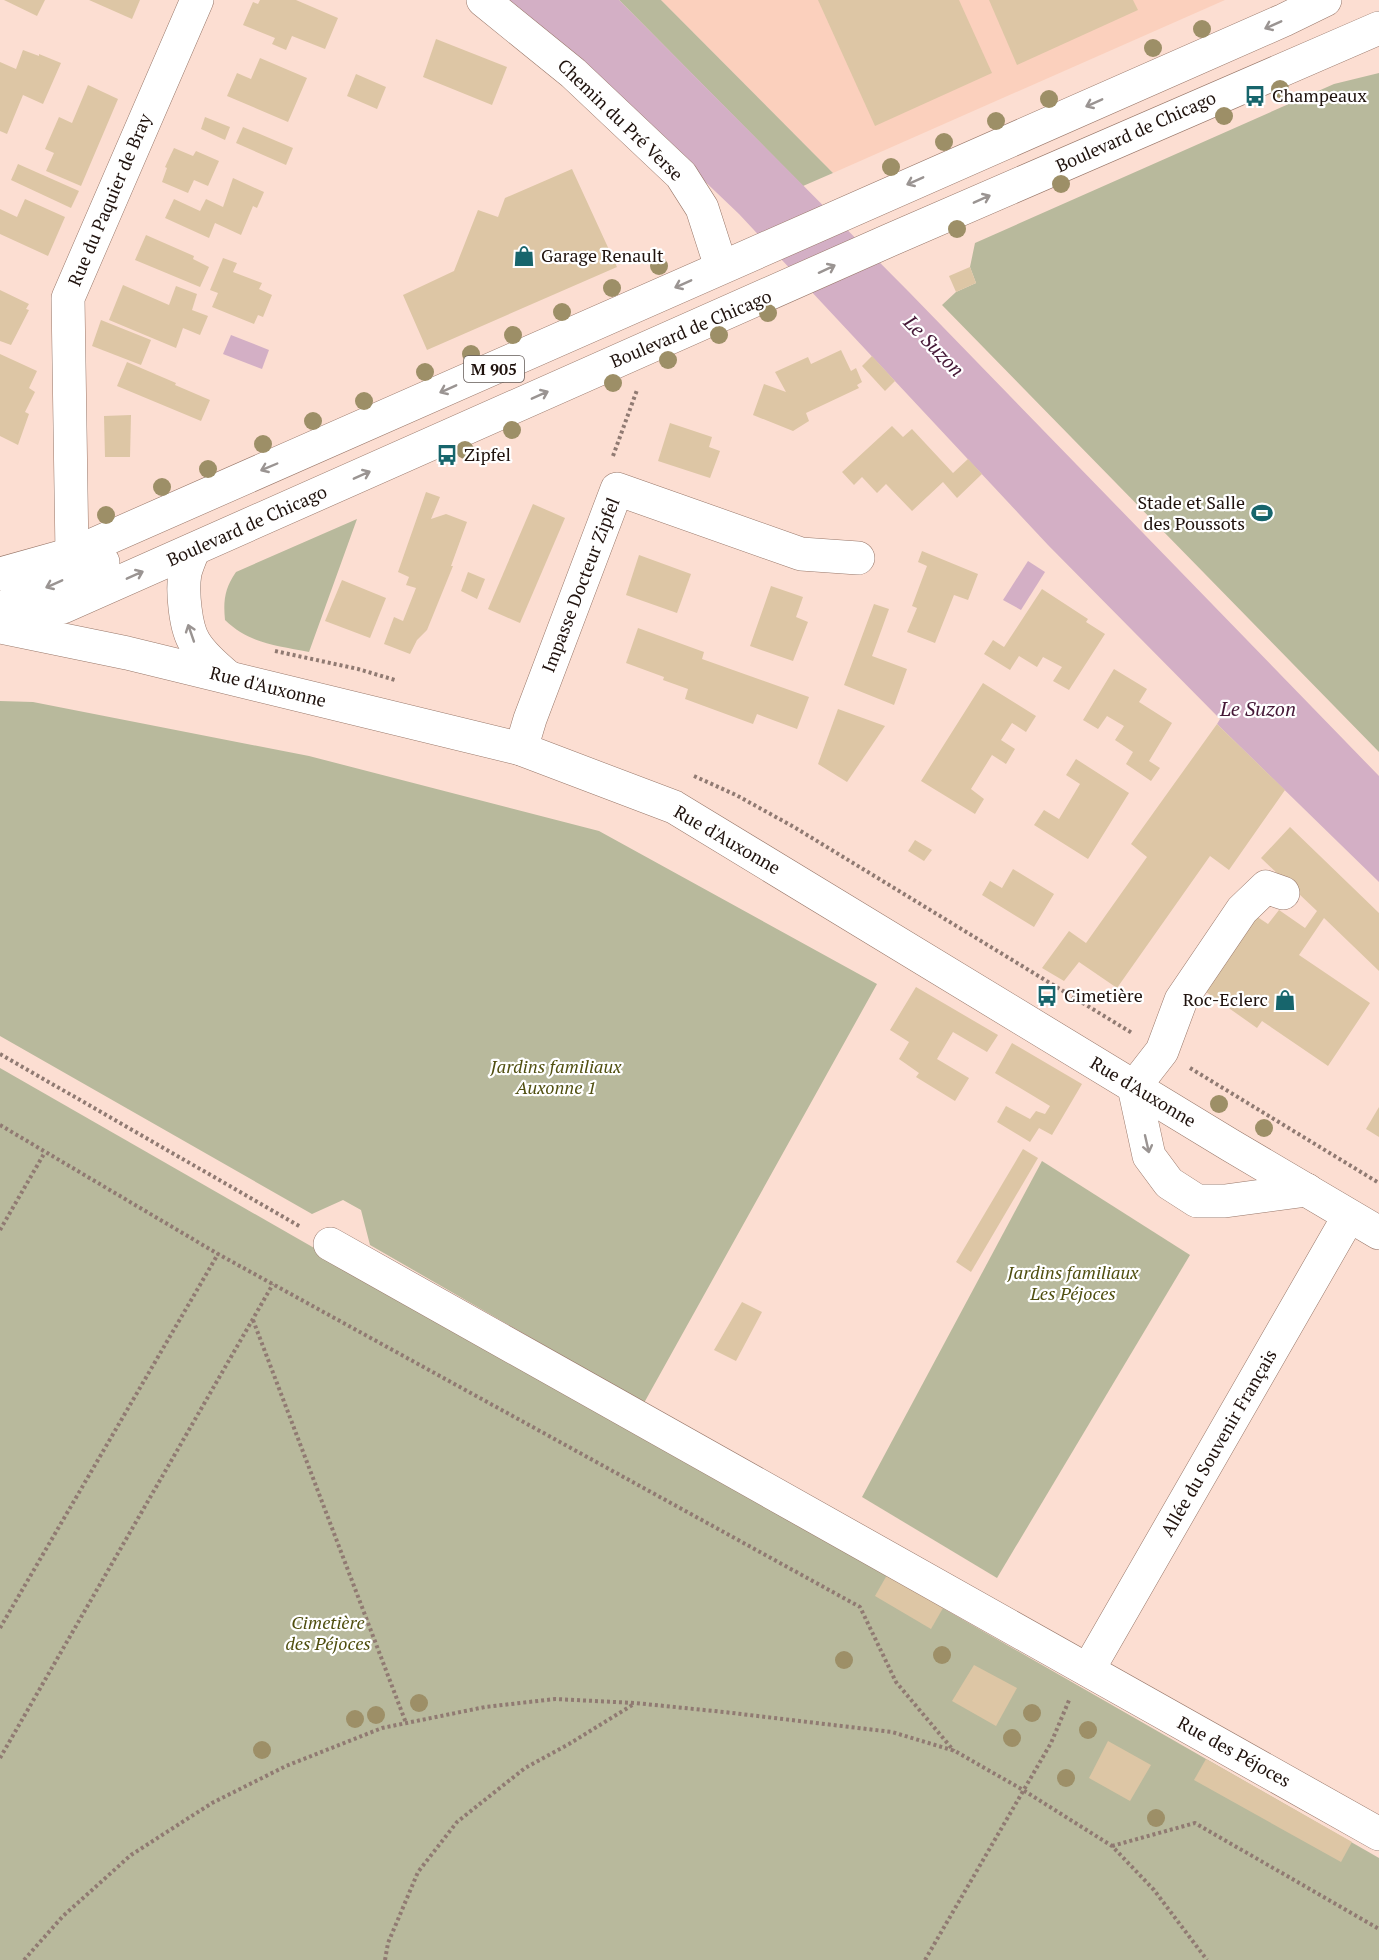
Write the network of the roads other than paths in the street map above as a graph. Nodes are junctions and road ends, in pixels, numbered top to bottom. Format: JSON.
{"nodes":[{"id":1,"x":197,"y":0,"type":"edge"},
{"id":2,"x":483,"y":0,"type":"edge"},
{"id":3,"x":1326,"y":0,"type":"edge"},
{"id":4,"x":1373,"y":30,"type":"edge"},
{"id":5,"x":721,"y":267,"type":"junction"},
{"id":6,"x":231,"y":484,"type":"junction"},
{"id":7,"x":193,"y":550,"type":"junction"},
{"id":8,"x":72,"y":554,"type":"junction"},
{"id":9,"x":858,"y":558,"type":"dead end"},
{"id":10,"x":0,"y":574,"type":"edge"},
{"id":11,"x":0,"y":609,"type":"edge"},
{"id":12,"x":0,"y":617,"type":"edge"},
{"id":13,"x":0,"y":627,"type":"edge"},
{"id":14,"x":228,"y":677,"type":"junction"},
{"id":15,"x":521,"y":749,"type":"junction"},
{"id":16,"x":1283,"y":893,"type":"dead end"},
{"id":17,"x":1134,"y":1087,"type":"junction"},
{"id":18,"x":1307,"y":1190,"type":"junction"},
{"id":19,"x":1349,"y":1216,"type":"junction"},
{"id":20,"x":1379,"y":1233,"type":"edge"},
{"id":21,"x":330,"y":1244,"type":"road end"},
{"id":22,"x":1088,"y":1670,"type":"junction"},
{"id":23,"x":1379,"y":1834,"type":"edge"}],
"edges":[{"from":1,"to":8,"type":"main road","name":"Rue du Paquier de Bray"},
{"from":2,"to":5,"type":"main road","name":"Chemin du Pré Verse"},
{"from":3,"to":5,"type":"main road","number":"M 905","one_way":true},
{"from":7,"to":4,"type":"main road","name":"Boulevard de Chicago","one_way":true},
{"from":5,"to":6,"type":"main road","number":"M 905","one_way":true},
{"from":6,"to":8,"type":"main road","number":"M 905"},
{"from":6,"to":11,"type":"main road","one_way":true},
{"from":12,"to":7,"type":"main road","name":"Boulevard de Chicago","one_way":true},
{"from":14,"to":7,"type":"main road","one_way":true},
{"from":8,"to":10,"type":"main road"},
{"from":9,"to":15,"type":"main road","name":"Impasse Docteur Zipfel"},
{"from":13,"to":14,"type":"main road","name":"Rue d'Auxonne"},
{"from":14,"to":15,"type":"main road","name":"Rue d'Auxonne"},
{"from":15,"to":17,"type":"main road","name":"Rue d'Auxonne"},
{"from":16,"to":17,"type":"main road"},
{"from":17,"to":18,"type":"main road","name":"Rue d'Auxonne"},
{"from":17,"to":18,"type":"main road","one_way":true},
{"from":18,"to":19,"type":"main road","name":"Rue d'Auxonne"},
{"from":19,"to":20,"type":"main road","name":"Rue d'Auxonne"},
{"from":19,"to":22,"type":"main road","name":"Allée du Souvenir Français"},
{"from":21,"to":22,"type":"main road","name":"Rue des Péjoces"},
{"from":22,"to":23,"type":"main road","name":"Rue des Péjoces"}]}
